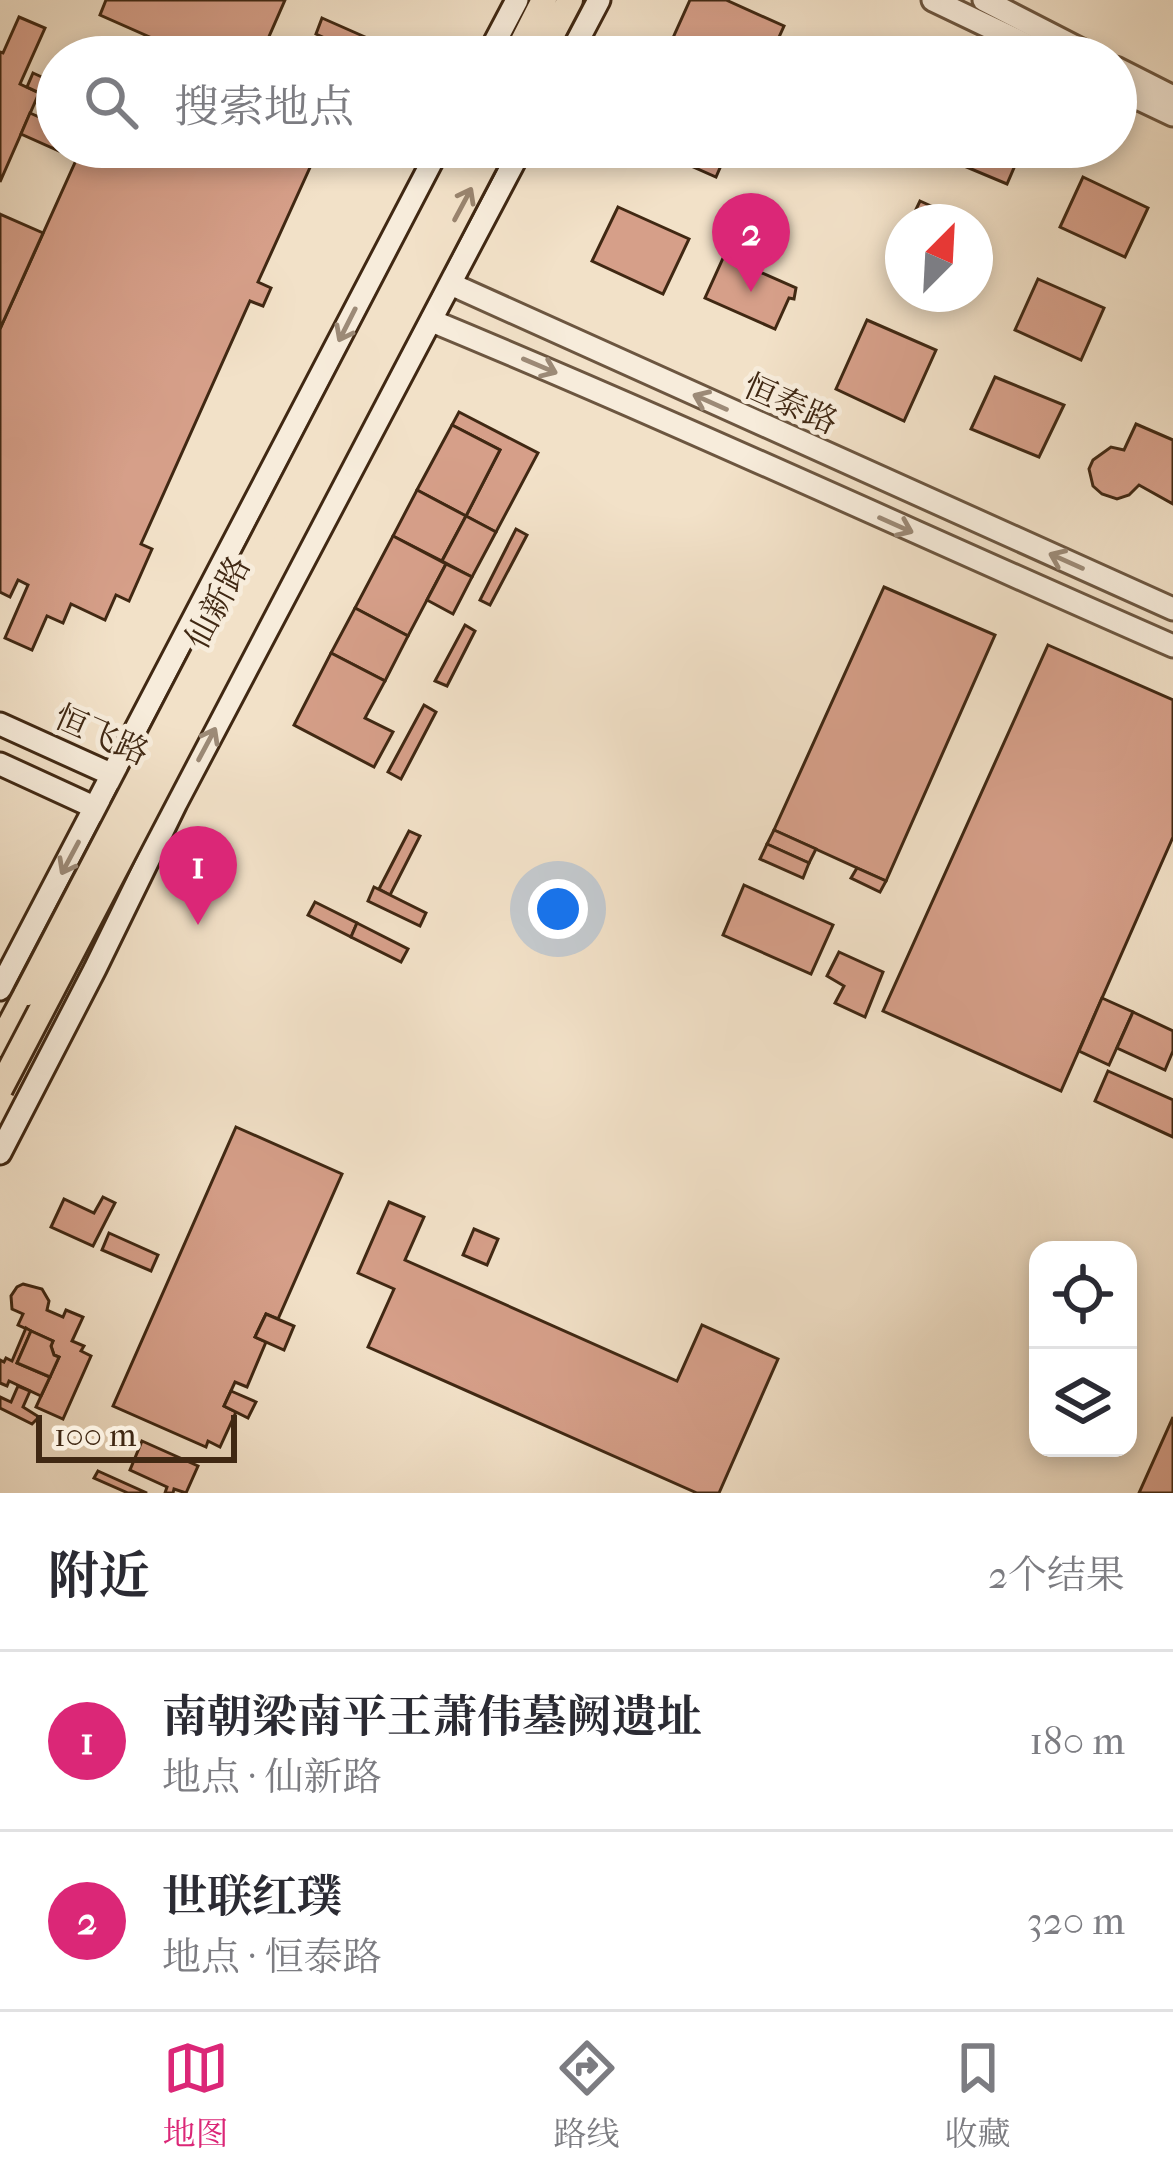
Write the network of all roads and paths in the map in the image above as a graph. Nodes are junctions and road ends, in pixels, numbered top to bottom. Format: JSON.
{"nodes":[{"id":1,"x":517,"y":0,"type":"edge"},
{"id":2,"x":544,"y":0,"type":"edge"},
{"id":3,"x":570,"y":0,"type":"edge"},
{"id":4,"x":599,"y":0,"type":"edge"},
{"id":5,"x":933,"y":0,"type":"edge"},
{"id":6,"x":984,"y":0,"type":"edge"},
{"id":7,"x":498,"y":36,"type":"edge"},
{"id":8,"x":526,"y":36,"type":"edge"},
{"id":9,"x":551,"y":36,"type":"edge"},
{"id":10,"x":580,"y":36,"type":"edge"},
{"id":11,"x":1008,"y":36,"type":"edge"},
{"id":12,"x":1054,"y":36,"type":"edge"},
{"id":13,"x":1137,"y":79,"type":"edge"},
{"id":14,"x":1137,"y":98,"type":"edge"},
{"id":15,"x":1173,"y":98,"type":"edge"},
{"id":16,"x":1173,"y":116,"type":"edge"},
{"id":17,"x":429,"y":168,"type":"edge"},
{"id":18,"x":457,"y":168,"type":"edge"},
{"id":19,"x":482,"y":168,"type":"edge"},
{"id":20,"x":511,"y":168,"type":"edge"},
{"id":21,"x":384,"y":254,"type":"junction"},
{"id":22,"x":450,"y":284,"type":"junction"},
{"id":23,"x":432,"y":321,"type":"junction"},
{"id":24,"x":1173,"y":609,"type":"edge"},
{"id":25,"x":1173,"y":646,"type":"edge"},
{"id":26,"x":0,"y":724,"type":"edge"},
{"id":27,"x":0,"y":764,"type":"edge"},
{"id":28,"x":114,"y":775,"type":"junction"},
{"id":29,"x":176,"y":803,"type":"junction"},
{"id":30,"x":97,"y":808,"type":"junction"},
{"id":31,"x":159,"y":838,"type":"junction"},
{"id":32,"x":0,"y":988,"type":"edge"},
{"id":33,"x":60,"y":1036,"type":"junction"},
{"id":34,"x":0,"y":1044,"type":"edge"},
{"id":35,"x":0,"y":1089,"type":"edge"},
{"id":36,"x":0,"y":1153,"type":"edge"},
{"id":37,"x":0,"y":1169,"type":"edge"}],
"edges":[{"from":1,"to":7,"type":"main road"},
{"from":2,"to":8,"type":"main road"},
{"from":3,"to":9,"type":"main road"},
{"from":4,"to":10,"type":"main road"},
{"from":5,"to":11,"type":"main road"},
{"from":6,"to":12,"type":"main road"},
{"from":13,"to":15,"type":"main road"},
{"from":14,"to":16,"type":"main road"},
{"from":17,"to":21,"type":"main road","name":"仙新路"},
{"from":18,"to":34,"type":"main road","name":"仙新路","bridge":true},
{"from":35,"to":19,"type":"main road","name":"仙新路","one_way":true,"bridge":true},
{"from":20,"to":22,"type":"main road","name":"仙新路"},
{"from":21,"to":22,"type":"main road","name":"恒泰路"},
{"from":21,"to":28,"type":"main road","name":"仙新路","one_way":true},
{"from":22,"to":23,"type":"main road","name":"仙新路"},
{"from":24,"to":22,"type":"main road","name":"恒泰路","one_way":true},
{"from":23,"to":25,"type":"main road","name":"恒泰路","one_way":true},
{"from":29,"to":23,"type":"main road","name":"仙新路","one_way":true},
{"from":26,"to":28,"type":"main road","name":"恒飞路"},
{"from":27,"to":30,"type":"main road","name":"恒飞路"},
{"from":28,"to":29,"type":"main road","name":"恒飞路"},
{"from":28,"to":30,"type":"main road","name":"仙新路"},
{"from":29,"to":31,"type":"main road","name":"仙新路"},
{"from":30,"to":31,"type":"main road","name":"恒飞路"},
{"from":30,"to":32,"type":"main road","name":"仙新路","one_way":true},
{"from":31,"to":33,"type":"main road","name":"仙新路"},
{"from":33,"to":36,"type":"main road","name":"仙新路"},
{"from":33,"to":37,"type":"main road","name":"仙新路"}]}
